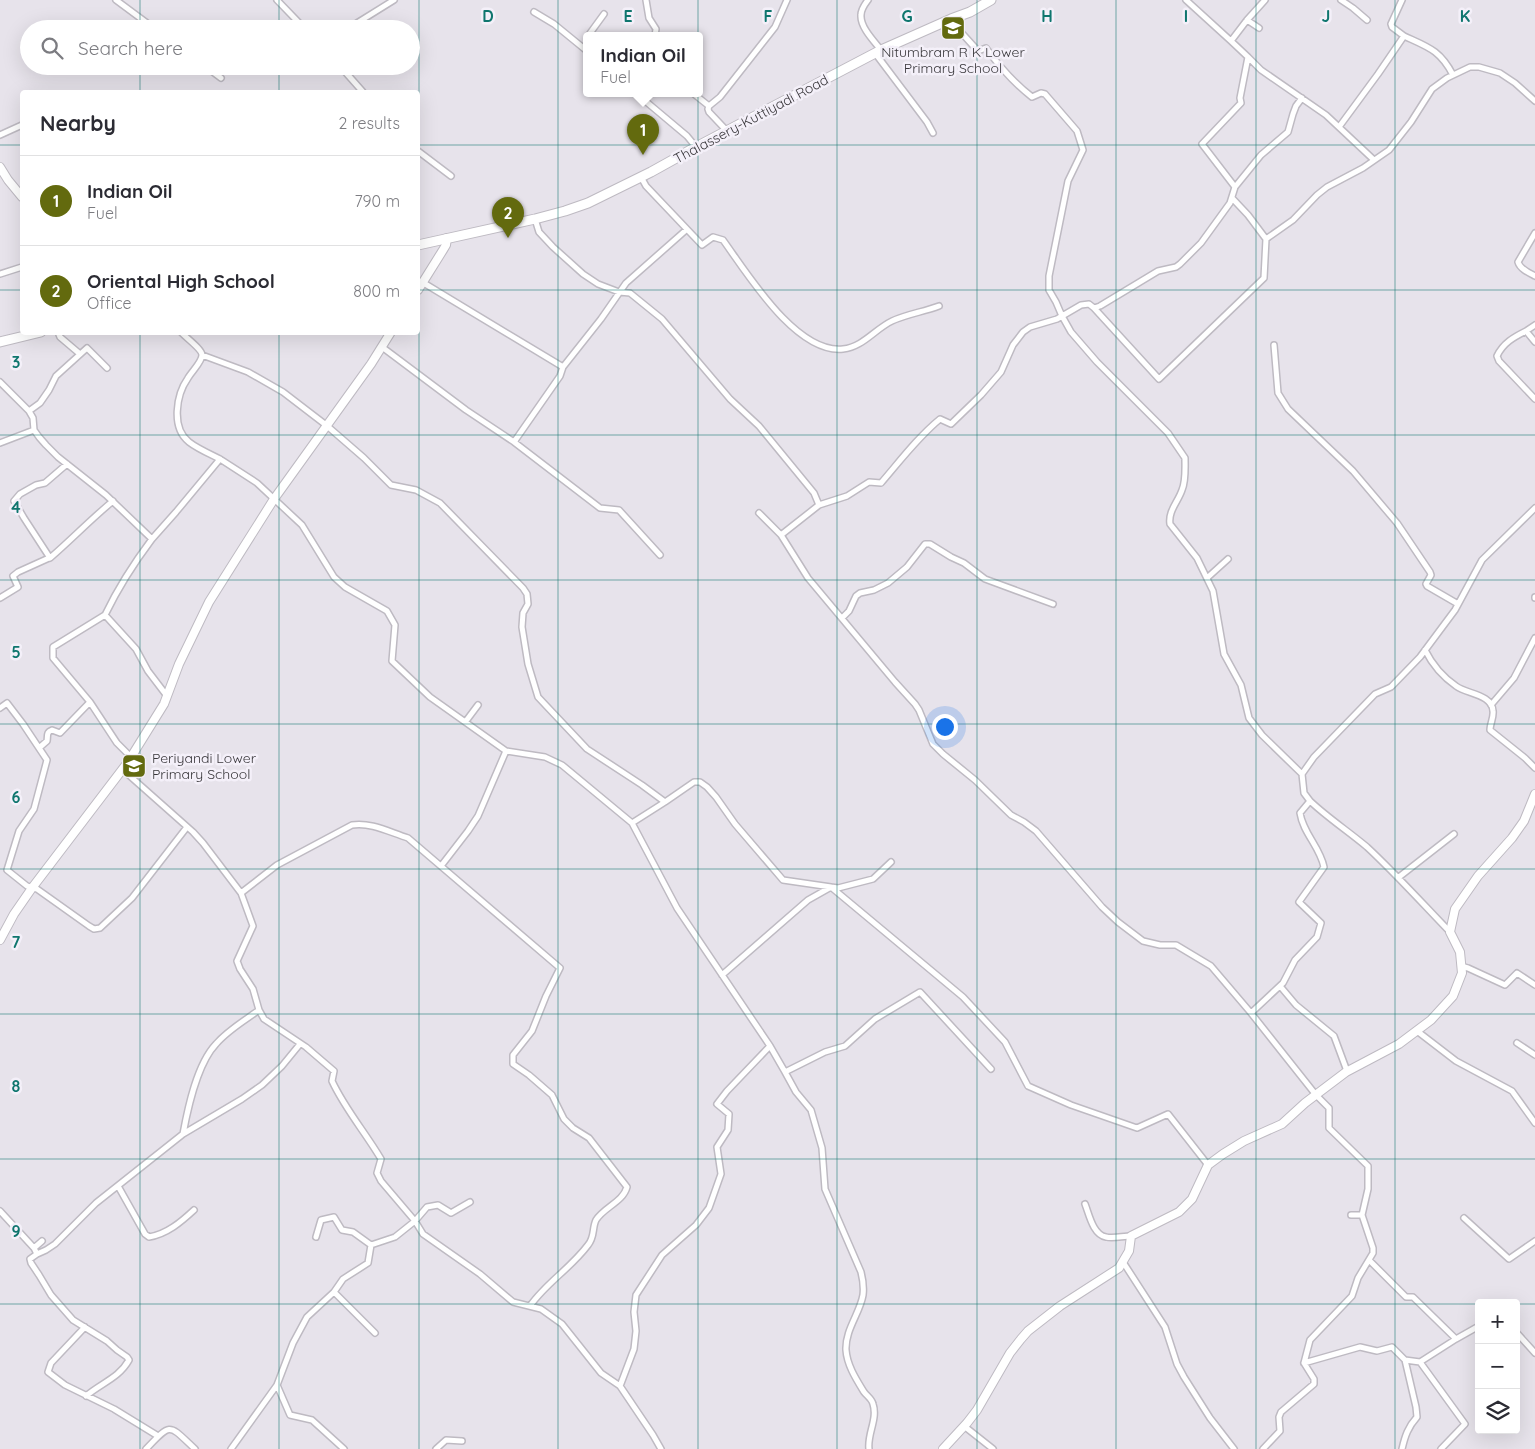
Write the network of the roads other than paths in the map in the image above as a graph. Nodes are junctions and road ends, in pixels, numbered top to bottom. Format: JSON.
{"nodes":[{"id":1,"x":116,"y":0,"type":"edge"},
{"id":2,"x":277,"y":0,"type":"edge"},
{"id":3,"x":394,"y":0,"type":"edge"},
{"id":4,"x":646,"y":0,"type":"edge"},
{"id":5,"x":788,"y":0,"type":"edge"},
{"id":6,"x":868,"y":0,"type":"edge"},
{"id":7,"x":991,"y":0,"type":"edge"},
{"id":8,"x":1186,"y":0,"type":"edge"},
{"id":9,"x":1265,"y":0,"type":"edge"},
{"id":10,"x":1341,"y":0,"type":"edge"},
{"id":11,"x":1402,"y":0,"type":"edge"},
{"id":12,"x":534,"y":12,"type":"dead end"},
{"id":13,"x":604,"y":14,"type":"dead end"},
{"id":14,"x":951,"y":19,"type":"junction"},
{"id":15,"x":142,"y":20,"type":"edge"},
{"id":16,"x":296,"y":20,"type":"edge"},
{"id":17,"x":362,"y":20,"type":"edge"},
{"id":18,"x":1247,"y":20,"type":"junction"},
{"id":19,"x":1366,"y":20,"type":"dead end"},
{"id":20,"x":1259,"y":28,"type":"dead end"},
{"id":21,"x":592,"y":32,"type":"edge"},
{"id":22,"x":656,"y":32,"type":"edge"},
{"id":23,"x":1404,"y":36,"type":"junction"},
{"id":24,"x":1230,"y":41,"type":"junction"},
{"id":25,"x":582,"y":46,"type":"edge"},
{"id":26,"x":878,"y":52,"type":"junction"},
{"id":27,"x":1248,"y":57,"type":"junction"},
{"id":28,"x":217,"y":75,"type":"edge"},
{"id":29,"x":348,"y":75,"type":"edge"},
{"id":30,"x":1453,"y":75,"type":"junction"},
{"id":31,"x":221,"y":78,"type":"dead end"},
{"id":32,"x":360,"y":90,"type":"edge"},
{"id":33,"x":641,"y":97,"type":"edge"},
{"id":34,"x":698,"y":97,"type":"edge"},
{"id":35,"x":1302,"y":98,"type":"junction"},
{"id":36,"x":1535,"y":101,"type":"edge"},
{"id":37,"x":709,"y":106,"type":"junction"},
{"id":38,"x":20,"y":126,"type":"edge"},
{"id":39,"x":1339,"y":127,"type":"junction"},
{"id":40,"x":727,"y":131,"type":"junction"},
{"id":41,"x":933,"y":133,"type":"dead end"},
{"id":42,"x":0,"y":135,"type":"edge"},
{"id":43,"x":696,"y":147,"type":"junction"},
{"id":44,"x":420,"y":153,"type":"edge"},
{"id":45,"x":1374,"y":160,"type":"junction"},
{"id":46,"x":0,"y":167,"type":"edge"},
{"id":47,"x":451,"y":176,"type":"dead end"},
{"id":48,"x":641,"y":178,"type":"junction"},
{"id":49,"x":1235,"y":187,"type":"junction"},
{"id":50,"x":20,"y":195,"type":"edge"},
{"id":51,"x":1232,"y":198,"type":"junction"},
{"id":52,"x":535,"y":219,"type":"junction"},
{"id":53,"x":686,"y":230,"type":"junction"},
{"id":54,"x":1535,"y":233,"type":"edge"},
{"id":55,"x":447,"y":238,"type":"junction"},
{"id":56,"x":1266,"y":240,"type":"junction"},
{"id":57,"x":420,"y":245,"type":"edge"},
{"id":58,"x":20,"y":268,"type":"edge"},
{"id":59,"x":0,"y":274,"type":"edge"},
{"id":60,"x":1535,"y":276,"type":"edge"},
{"id":61,"x":422,"y":282,"type":"junction"},
{"id":62,"x":420,"y":286,"type":"edge"},
{"id":63,"x":619,"y":292,"type":"junction"},
{"id":64,"x":939,"y":306,"type":"dead end"},
{"id":65,"x":1094,"y":308,"type":"junction"},
{"id":66,"x":1062,"y":316,"type":"junction"},
{"id":67,"x":1535,"y":324,"type":"edge"},
{"id":68,"x":1526,"y":331,"type":"junction"},
{"id":69,"x":29,"y":335,"type":"edge"},
{"id":70,"x":59,"y":335,"type":"edge"},
{"id":71,"x":184,"y":335,"type":"edge"},
{"id":72,"x":389,"y":335,"type":"edge"},
{"id":73,"x":0,"y":342,"type":"edge"},
{"id":74,"x":1535,"y":342,"type":"edge"},
{"id":75,"x":1274,"y":345,"type":"dead end"},
{"id":76,"x":382,"y":347,"type":"junction"},
{"id":77,"x":80,"y":354,"type":"junction"},
{"id":78,"x":202,"y":355,"type":"junction"},
{"id":79,"x":563,"y":367,"type":"junction"},
{"id":80,"x":106,"y":368,"type":"dead end"},
{"id":81,"x":0,"y":382,"type":"edge"},
{"id":82,"x":1535,"y":399,"type":"edge"},
{"id":83,"x":29,"y":411,"type":"junction"},
{"id":84,"x":326,"y":425,"type":"junction"},
{"id":85,"x":34,"y":430,"type":"junction"},
{"id":86,"x":514,"y":442,"type":"junction"},
{"id":87,"x":0,"y":443,"type":"edge"},
{"id":88,"x":220,"y":459,"type":"junction"},
{"id":89,"x":67,"y":464,"type":"junction"},
{"id":90,"x":274,"y":499,"type":"junction"},
{"id":91,"x":113,"y":501,"type":"junction"},
{"id":92,"x":819,"y":505,"type":"junction"},
{"id":93,"x":1535,"y":508,"type":"edge"},
{"id":94,"x":759,"y":512,"type":"dead end"},
{"id":95,"x":781,"y":535,"type":"junction"},
{"id":96,"x":152,"y":539,"type":"junction"},
{"id":97,"x":660,"y":556,"type":"dead end"},
{"id":98,"x":49,"y":558,"type":"junction"},
{"id":99,"x":1228,"y":559,"type":"dead end"},
{"id":100,"x":1207,"y":578,"type":"junction"},
{"id":101,"x":0,"y":598,"type":"edge"},
{"id":102,"x":1053,"y":604,"type":"dead end"},
{"id":103,"x":1458,"y":604,"type":"junction"},
{"id":104,"x":106,"y":615,"type":"junction"},
{"id":105,"x":842,"y":618,"type":"junction"},
{"id":106,"x":1535,"y":638,"type":"edge"},
{"id":107,"x":1425,"y":650,"type":"junction"},
{"id":108,"x":167,"y":696,"type":"junction"},
{"id":109,"x":90,"y":702,"type":"junction"},
{"id":110,"x":478,"y":705,"type":"dead end"},
{"id":111,"x":1491,"y":705,"type":"junction"},
{"id":112,"x":0,"y":708,"type":"edge"},
{"id":113,"x":466,"y":721,"type":"junction"},
{"id":114,"x":39,"y":748,"type":"junction"},
{"id":115,"x":506,"y":751,"type":"junction"},
{"id":116,"x":131,"y":758,"type":"junction"},
{"id":117,"x":1535,"y":768,"type":"edge"},
{"id":118,"x":122,"y":769,"type":"junction"},
{"id":119,"x":1302,"y":774,"type":"junction"},
{"id":120,"x":1535,"y":794,"type":"edge"},
{"id":121,"x":1310,"y":801,"type":"junction"},
{"id":122,"x":665,"y":802,"type":"junction"},
{"id":123,"x":632,"y":824,"type":"junction"},
{"id":124,"x":187,"y":827,"type":"junction"},
{"id":125,"x":1454,"y":834,"type":"dead end"},
{"id":126,"x":891,"y":862,"type":"dead end"},
{"id":127,"x":441,"y":866,"type":"junction"},
{"id":128,"x":1399,"y":877,"type":"junction"},
{"id":129,"x":832,"y":887,"type":"junction"},
{"id":130,"x":32,"y":888,"type":"junction"},
{"id":131,"x":241,"y":893,"type":"junction"},
{"id":132,"x":1450,"y":932,"type":"junction"},
{"id":133,"x":0,"y":940,"type":"edge"},
{"id":134,"x":1461,"y":966,"type":"junction"},
{"id":135,"x":722,"y":975,"type":"junction"},
{"id":136,"x":1535,"y":985,"type":"edge"},
{"id":137,"x":1280,"y":986,"type":"junction"},
{"id":138,"x":259,"y":1010,"type":"junction"},
{"id":139,"x":1251,"y":1013,"type":"junction"},
{"id":140,"x":1417,"y":1031,"type":"junction"},
{"id":141,"x":1516,"y":1043,"type":"dead end"},
{"id":142,"x":300,"y":1044,"type":"junction"},
{"id":143,"x":770,"y":1046,"type":"junction"},
{"id":144,"x":1535,"y":1055,"type":"edge"},
{"id":145,"x":991,"y":1069,"type":"dead end"},
{"id":146,"x":1348,"y":1071,"type":"junction"},
{"id":147,"x":785,"y":1072,"type":"junction"},
{"id":148,"x":1316,"y":1095,"type":"junction"},
{"id":149,"x":1535,"y":1124,"type":"edge"},
{"id":150,"x":183,"y":1134,"type":"junction"},
{"id":151,"x":1208,"y":1165,"type":"junction"},
{"id":152,"x":118,"y":1186,"type":"junction"},
{"id":153,"x":470,"y":1202,"type":"dead end"},
{"id":154,"x":1085,"y":1204,"type":"dead end"},
{"id":155,"x":194,"y":1210,"type":"dead end"},
{"id":156,"x":0,"y":1211,"type":"edge"},
{"id":157,"x":1351,"y":1215,"type":"dead end"},
{"id":158,"x":1362,"y":1216,"type":"junction"},
{"id":159,"x":1464,"y":1218,"type":"dead end"},
{"id":160,"x":415,"y":1221,"type":"junction"},
{"id":161,"x":1130,"y":1236,"type":"junction"},
{"id":162,"x":316,"y":1238,"type":"dead end"},
{"id":163,"x":42,"y":1241,"type":"dead end"},
{"id":164,"x":1535,"y":1241,"type":"edge"},
{"id":165,"x":371,"y":1245,"type":"junction"},
{"id":166,"x":34,"y":1248,"type":"junction"},
{"id":167,"x":37,"y":1254,"type":"junction"},
{"id":168,"x":1369,"y":1260,"type":"junction"},
{"id":169,"x":1123,"y":1262,"type":"junction"},
{"id":170,"x":334,"y":1292,"type":"junction"},
{"id":171,"x":530,"y":1306,"type":"junction"},
{"id":172,"x":85,"y":1327,"type":"junction"},
{"id":173,"x":1475,"y":1328,"type":"edge"},
{"id":174,"x":375,"y":1333,"type":"dead end"},
{"id":175,"x":1520,"y":1336,"type":"edge"},
{"id":176,"x":1456,"y":1339,"type":"junction"},
{"id":177,"x":1535,"y":1353,"type":"edge"},
{"id":178,"x":1405,"y":1360,"type":"junction"},
{"id":179,"x":1420,"y":1362,"type":"junction"},
{"id":180,"x":1304,"y":1363,"type":"junction"},
{"id":181,"x":277,"y":1385,"type":"junction"},
{"id":182,"x":620,"y":1386,"type":"junction"},
{"id":183,"x":86,"y":1396,"type":"junction"},
{"id":184,"x":964,"y":1426,"type":"junction"},
{"id":185,"x":158,"y":1436,"type":"junction"},
{"id":186,"x":462,"y":1441,"type":"dead end"},
{"id":187,"x":1446,"y":1448,"type":"edge"},
{"id":188,"x":146,"y":1449,"type":"edge"},
{"id":189,"x":194,"y":1449,"type":"edge"},
{"id":190,"x":231,"y":1449,"type":"edge"},
{"id":191,"x":344,"y":1449,"type":"edge"},
{"id":192,"x":436,"y":1449,"type":"edge"},
{"id":193,"x":661,"y":1449,"type":"edge"},
{"id":194,"x":869,"y":1449,"type":"edge"},
{"id":195,"x":943,"y":1449,"type":"edge"},
{"id":196,"x":993,"y":1449,"type":"edge"},
{"id":197,"x":1234,"y":1449,"type":"edge"},
{"id":198,"x":1263,"y":1449,"type":"edge"},
{"id":199,"x":1402,"y":1449,"type":"edge"}],
"edges":[{"from":1,"to":15,"type":"street"},
{"from":2,"to":16,"type":"street"},
{"from":3,"to":17,"type":"street"},
{"from":4,"to":22,"type":"street"},
{"from":5,"to":37,"type":"street"},
{"from":6,"to":26,"type":"street"},
{"from":7,"to":14,"type":"main road","name":"Thalassery-Kuttiyadi Road"},
{"from":8,"to":24,"type":"street"},
{"from":9,"to":18,"type":"street"},
{"from":10,"to":19,"type":"street"},
{"from":11,"to":23,"type":"street"},
{"from":12,"to":25,"type":"street"},
{"from":13,"to":21,"type":"street"},
{"from":14,"to":26,"type":"main road","name":"Thalassery-Kuttiyadi Road"},
{"from":14,"to":66,"type":"street"},
{"from":18,"to":20,"type":"street"},
{"from":18,"to":24,"type":"street"},
{"from":23,"to":30,"type":"street"},
{"from":23,"to":39,"type":"street"},
{"from":24,"to":27,"type":"street"},
{"from":26,"to":40,"type":"main road","name":"Thalassery-Kuttiyadi Road"},
{"from":26,"to":41,"type":"street"},
{"from":27,"to":35,"type":"street"},
{"from":27,"to":49,"type":"street"},
{"from":28,"to":31,"type":"street"},
{"from":29,"to":32,"type":"street"},
{"from":30,"to":36,"type":"street"},
{"from":30,"to":45,"type":"street"},
{"from":33,"to":43,"type":"street"},
{"from":34,"to":37,"type":"street"},
{"from":35,"to":39,"type":"street"},
{"from":35,"to":49,"type":"street"},
{"from":37,"to":40,"type":"street"},
{"from":38,"to":42,"type":"street"},
{"from":39,"to":45,"type":"street"},
{"from":40,"to":43,"type":"main road","name":"Thalassery-Kuttiyadi Road"},
{"from":43,"to":48,"type":"main road","name":"Thalassery-Kuttiyadi Road"},
{"from":44,"to":47,"type":"street"},
{"from":45,"to":56,"type":"street"},
{"from":46,"to":50,"type":"main road"},
{"from":48,"to":52,"type":"main road","name":"Thalassery-Kuttiyadi Road"},
{"from":48,"to":53,"type":"street"},
{"from":49,"to":51,"type":"street"},
{"from":51,"to":56,"type":"street"},
{"from":51,"to":65,"type":"street"},
{"from":52,"to":55,"type":"main road","name":"Thalassery-Kuttiyadi Road"},
{"from":52,"to":63,"type":"street"},
{"from":53,"to":63,"type":"street"},
{"from":53,"to":64,"type":"street"},
{"from":54,"to":60,"type":"street"},
{"from":55,"to":57,"type":"main road","name":"Thalassery-Kuttiyadi Road"},
{"from":55,"to":61,"type":"main road"},
{"from":56,"to":65,"type":"street"},
{"from":58,"to":59,"type":"street"},
{"from":61,"to":62,"type":"main road"},
{"from":61,"to":79,"type":"street"},
{"from":63,"to":79,"type":"street"},
{"from":63,"to":92,"type":"street"},
{"from":65,"to":66,"type":"street"},
{"from":66,"to":92,"type":"street"},
{"from":66,"to":100,"type":"street"},
{"from":67,"to":68,"type":"street"},
{"from":68,"to":74,"type":"street"},
{"from":68,"to":82,"type":"street"},
{"from":69,"to":73,"type":"main road"},
{"from":70,"to":77,"type":"street"},
{"from":71,"to":78,"type":"street"},
{"from":72,"to":76,"type":"main road"},
{"from":75,"to":103,"type":"street"},
{"from":76,"to":84,"type":"main road"},
{"from":76,"to":86,"type":"street"},
{"from":77,"to":80,"type":"street"},
{"from":77,"to":83,"type":"street"},
{"from":78,"to":84,"type":"street"},
{"from":78,"to":88,"type":"street"},
{"from":79,"to":86,"type":"street"},
{"from":81,"to":83,"type":"street"},
{"from":83,"to":85,"type":"street"},
{"from":84,"to":90,"type":"main road"},
{"from":84,"to":122,"type":"street"},
{"from":85,"to":87,"type":"street"},
{"from":85,"to":89,"type":"street"},
{"from":86,"to":97,"type":"street"},
{"from":88,"to":90,"type":"street"},
{"from":88,"to":96,"type":"street"},
{"from":89,"to":91,"type":"street"},
{"from":89,"to":98,"type":"street"},
{"from":90,"to":108,"type":"main road"},
{"from":90,"to":113,"type":"street"},
{"from":91,"to":96,"type":"street"},
{"from":91,"to":98,"type":"street"},
{"from":92,"to":95,"type":"street"},
{"from":93,"to":103,"type":"street"},
{"from":94,"to":95,"type":"street"},
{"from":95,"to":105,"type":"street"},
{"from":96,"to":104,"type":"street"},
{"from":98,"to":101,"type":"street"},
{"from":99,"to":100,"type":"street"},
{"from":100,"to":119,"type":"street"},
{"from":102,"to":105,"type":"street"},
{"from":103,"to":107,"type":"street"},
{"from":104,"to":108,"type":"street"},
{"from":104,"to":109,"type":"street"},
{"from":105,"to":139,"type":"street"},
{"from":106,"to":111,"type":"street"},
{"from":107,"to":111,"type":"street"},
{"from":107,"to":119,"type":"street"},
{"from":108,"to":116,"type":"main road"},
{"from":109,"to":114,"type":"street"},
{"from":109,"to":116,"type":"street"},
{"from":110,"to":113,"type":"street"},
{"from":111,"to":117,"type":"street"},
{"from":112,"to":114,"type":"street"},
{"from":113,"to":115,"type":"street"},
{"from":114,"to":130,"type":"street"},
{"from":115,"to":123,"type":"street"},
{"from":115,"to":127,"type":"street"},
{"from":116,"to":118,"type":"main road"},
{"from":118,"to":124,"type":"street"},
{"from":118,"to":130,"type":"main road"},
{"from":119,"to":121,"type":"street"},
{"from":120,"to":132,"type":"main road"},
{"from":121,"to":128,"type":"street"},
{"from":121,"to":137,"type":"street"},
{"from":122,"to":123,"type":"street"},
{"from":122,"to":129,"type":"street"},
{"from":123,"to":135,"type":"street"},
{"from":124,"to":130,"type":"street"},
{"from":124,"to":131,"type":"street"},
{"from":125,"to":128,"type":"street"},
{"from":126,"to":129,"type":"street"},
{"from":127,"to":131,"type":"street"},
{"from":127,"to":171,"type":"street"},
{"from":128,"to":132,"type":"street"},
{"from":129,"to":135,"type":"street"},
{"from":129,"to":151,"type":"street"},
{"from":130,"to":133,"type":"main road"},
{"from":131,"to":138,"type":"street"},
{"from":132,"to":134,"type":"main road"},
{"from":134,"to":136,"type":"street"},
{"from":134,"to":140,"type":"main road"},
{"from":135,"to":143,"type":"street"},
{"from":137,"to":139,"type":"street"},
{"from":137,"to":146,"type":"street"},
{"from":138,"to":142,"type":"street"},
{"from":138,"to":150,"type":"street"},
{"from":139,"to":148,"type":"street"},
{"from":140,"to":146,"type":"main road"},
{"from":140,"to":149,"type":"street"},
{"from":141,"to":144,"type":"street"},
{"from":142,"to":150,"type":"street"},
{"from":142,"to":160,"type":"street"},
{"from":143,"to":147,"type":"street"},
{"from":143,"to":182,"type":"street"},
{"from":145,"to":147,"type":"street"},
{"from":146,"to":148,"type":"main road"},
{"from":147,"to":194,"type":"street"},
{"from":148,"to":151,"type":"main road"},
{"from":148,"to":158,"type":"street"},
{"from":150,"to":152,"type":"street"},
{"from":151,"to":161,"type":"main road"},
{"from":152,"to":155,"type":"street"},
{"from":152,"to":167,"type":"street"},
{"from":153,"to":160,"type":"street"},
{"from":154,"to":161,"type":"street"},
{"from":156,"to":166,"type":"street"},
{"from":157,"to":158,"type":"street"},
{"from":158,"to":168,"type":"street"},
{"from":159,"to":164,"type":"street"},
{"from":160,"to":165,"type":"street"},
{"from":160,"to":171,"type":"street"},
{"from":161,"to":169,"type":"main road"},
{"from":162,"to":165,"type":"street"},
{"from":163,"to":166,"type":"street"},
{"from":165,"to":170,"type":"street"},
{"from":166,"to":167,"type":"street"},
{"from":167,"to":172,"type":"street"},
{"from":168,"to":176,"type":"street"},
{"from":168,"to":180,"type":"street"},
{"from":169,"to":184,"type":"main road"},
{"from":169,"to":197,"type":"street"},
{"from":170,"to":174,"type":"street"},
{"from":170,"to":181,"type":"street"},
{"from":171,"to":182,"type":"street"},
{"from":172,"to":183,"type":"street"},
{"from":172,"to":183,"type":"street"},
{"from":173,"to":176,"type":"street"},
{"from":175,"to":177,"type":"street"},
{"from":176,"to":179,"type":"street"},
{"from":178,"to":179,"type":"street"},
{"from":178,"to":180,"type":"street"},
{"from":178,"to":199,"type":"street"},
{"from":179,"to":187,"type":"street"},
{"from":180,"to":198,"type":"street"},
{"from":181,"to":190,"type":"street"},
{"from":181,"to":191,"type":"street"},
{"from":182,"to":193,"type":"street"},
{"from":183,"to":185,"type":"street"},
{"from":184,"to":195,"type":"main road"},
{"from":184,"to":196,"type":"street"},
{"from":185,"to":188,"type":"street"},
{"from":185,"to":189,"type":"street"},
{"from":186,"to":192,"type":"street"}]}
